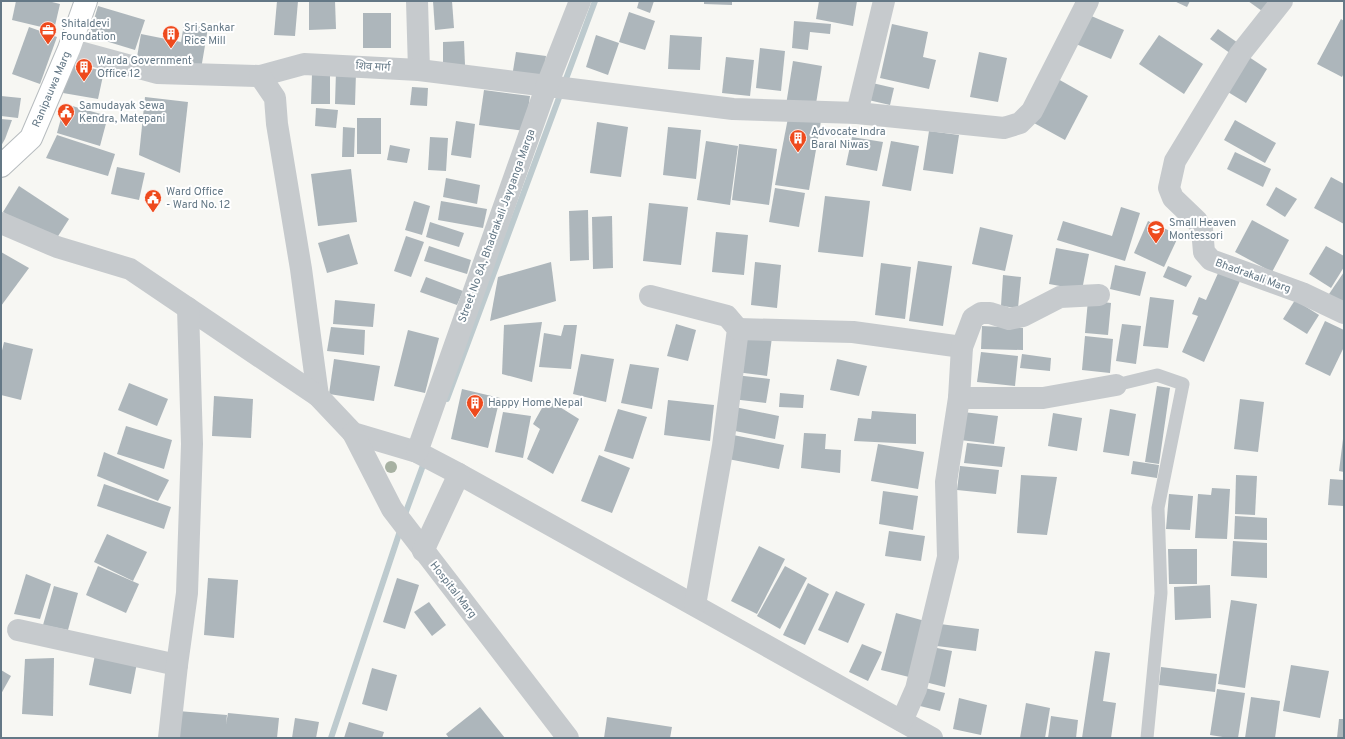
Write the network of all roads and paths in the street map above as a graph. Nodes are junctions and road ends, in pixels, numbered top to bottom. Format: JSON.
{"nodes":[{"id":1,"x":86,"y":1,"type":"edge"},
{"id":2,"x":417,"y":1,"type":"edge"},
{"id":3,"x":580,"y":1,"type":"edge"},
{"id":4,"x":884,"y":1,"type":"edge"},
{"id":5,"x":1088,"y":1,"type":"edge"},
{"id":6,"x":1282,"y":1,"type":"edge"},
{"id":7,"x":69,"y":49,"type":"junction"},
{"id":8,"x":419,"y":70,"type":"junction"},
{"id":9,"x":260,"y":76,"type":"junction"},
{"id":10,"x":547,"y":85,"type":"junction"},
{"id":11,"x":857,"y":112,"type":"junction"},
{"id":12,"x":1,"y":166,"type":"edge"},
{"id":13,"x":1,"y":223,"type":"edge"},
{"id":14,"x":1099,"y":295,"type":"dead end"},
{"id":15,"x":650,"y":296,"type":"dead end"},
{"id":16,"x":188,"y":308,"type":"junction"},
{"id":17,"x":1344,"y":313,"type":"edge"},
{"id":18,"x":738,"y":330,"type":"junction"},
{"id":19,"x":962,"y":347,"type":"junction"},
{"id":20,"x":1116,"y":385,"type":"joint"},
{"id":21,"x":318,"y":396,"type":"junction"},
{"id":22,"x":959,"y":398,"type":"junction"},
{"id":23,"x":353,"y":433,"type":"junction"},
{"id":24,"x":417,"y":452,"type":"junction"},
{"id":25,"x":459,"y":474,"type":"junction"},
{"id":26,"x":423,"y":551,"type":"junction"},
{"id":27,"x":695,"y":605,"type":"junction"},
{"id":28,"x":18,"y":630,"type":"dead end"},
{"id":29,"x":177,"y":665,"type":"junction"},
{"id":30,"x":902,"y":721,"type":"junction"},
{"id":31,"x":169,"y":738,"type":"edge"},
{"id":32,"x":568,"y":738,"type":"edge"},
{"id":33,"x":932,"y":738,"type":"edge"},
{"id":34,"x":1147,"y":738,"type":"edge"}],
"edges":[{"from":1,"to":7,"type":"main road","name":"Ranipauwa Marg"},
{"from":2,"to":8,"type":"street"},
{"from":3,"to":10,"type":"street","name":"Street No 8A, Bhadrakali Jayganga Marga"},
{"from":4,"to":11,"type":"street"},
{"from":5,"to":11,"type":"street","name":"शिव मार्ग"},
{"from":6,"to":17,"type":"street","name":"Bhadrakali Marg"},
{"from":7,"to":9,"type":"street","name":"शिव मार्ग"},
{"from":7,"to":12,"type":"main road","name":"Ranipauwa Marg"},
{"from":8,"to":9,"type":"street","name":"शिव मार्ग"},
{"from":8,"to":10,"type":"street","name":"शिव मार्ग"},
{"from":9,"to":21,"type":"street"},
{"from":10,"to":11,"type":"street","name":"शिव मार्ग"},
{"from":10,"to":24,"type":"street","name":"Street No 8A, Bhadrakali Jayganga Marga"},
{"from":13,"to":16,"type":"street"},
{"from":14,"to":19,"type":"street"},
{"from":15,"to":18,"type":"street"},
{"from":16,"to":21,"type":"street"},
{"from":16,"to":29,"type":"street"},
{"from":18,"to":19,"type":"street"},
{"from":18,"to":27,"type":"street"},
{"from":19,"to":22,"type":"street"},
{"from":20,"to":22,"type":"street"},
{"from":20,"to":34,"type":"lane"},
{"from":21,"to":23,"type":"street"},
{"from":22,"to":30,"type":"street"},
{"from":23,"to":24,"type":"street"},
{"from":23,"to":26,"type":"street","name":"Hospital Marg"},
{"from":24,"to":25,"type":"street"},
{"from":25,"to":26,"type":"street"},
{"from":25,"to":27,"type":"street"},
{"from":26,"to":32,"type":"street","name":"Hospital Marg"},
{"from":27,"to":30,"type":"street"},
{"from":28,"to":29,"type":"street"},
{"from":29,"to":31,"type":"street"},
{"from":30,"to":33,"type":"street"}]}
